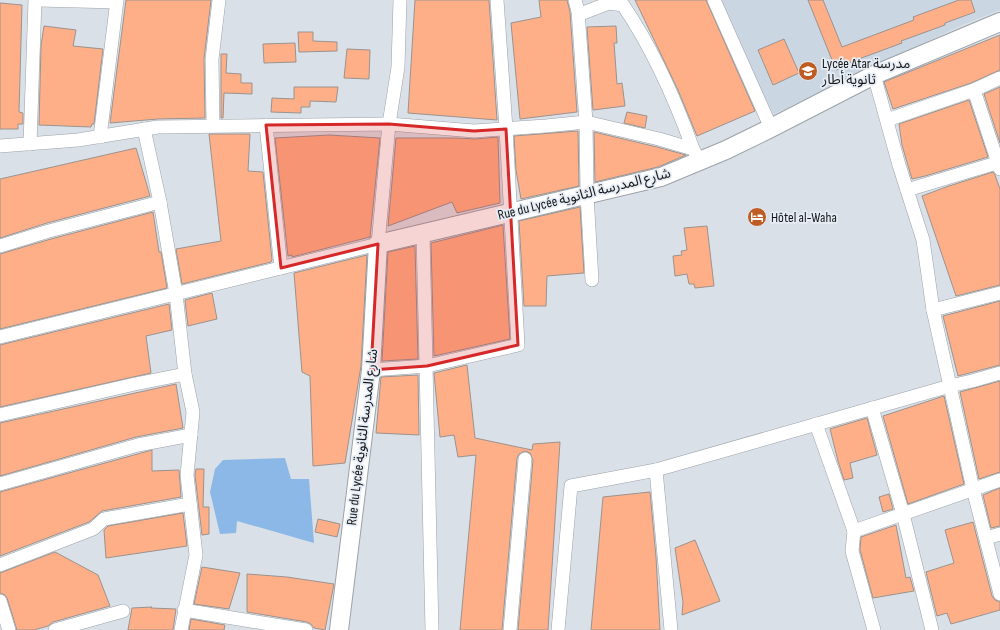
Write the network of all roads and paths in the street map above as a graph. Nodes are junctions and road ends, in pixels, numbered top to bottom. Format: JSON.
{"nodes":[{"id":1,"x":35,"y":0,"type":"edge"},
{"id":2,"x":40,"y":0,"type":"edge"},
{"id":3,"x":219,"y":0,"type":"edge"},
{"id":4,"x":400,"y":0,"type":"edge"},
{"id":5,"x":498,"y":0,"type":"edge"},
{"id":6,"x":714,"y":0,"type":"edge"},
{"id":7,"x":117,"y":1,"type":"edge"},
{"id":8,"x":577,"y":6,"type":"edge"},
{"id":9,"x":1000,"y":22,"type":"edge"},
{"id":10,"x":874,"y":75,"type":"junction"},
{"id":11,"x":1000,"y":78,"type":"edge"},
{"id":12,"x":974,"y":90,"type":"junction"},
{"id":13,"x":887,"y":120,"type":"junction"},
{"id":14,"x":586,"y":122,"type":"junction"},
{"id":15,"x":389,"y":124,"type":"junction"},
{"id":16,"x":266,"y":125,"type":"junction"},
{"id":17,"x":213,"y":126,"type":"junction"},
{"id":18,"x":506,"y":128,"type":"junction"},
{"id":19,"x":771,"y":128,"type":"junction"},
{"id":20,"x":144,"y":129,"type":"junction"},
{"id":21,"x":100,"y":137,"type":"junction"},
{"id":22,"x":30,"y":144,"type":"junction"},
{"id":23,"x":0,"y":146,"type":"edge"},
{"id":24,"x":696,"y":155,"type":"junction"},
{"id":25,"x":999,"y":165,"type":"edge"},
{"id":26,"x":907,"y":190,"type":"junction"},
{"id":27,"x":587,"y":195,"type":"junction"},
{"id":28,"x":160,"y":202,"type":"junction"},
{"id":29,"x":511,"y":213,"type":"junction"},
{"id":30,"x":423,"y":233,"type":"junction"},
{"id":31,"x":378,"y":244,"type":"junction"},
{"id":32,"x":0,"y":246,"type":"edge"},
{"id":33,"x":281,"y":268,"type":"junction"},
{"id":34,"x":592,"y":280,"type":"dead end"},
{"id":35,"x":1000,"y":293,"type":"edge"},
{"id":36,"x":176,"y":294,"type":"junction"},
{"id":37,"x":933,"y":310,"type":"junction"},
{"id":38,"x":0,"y":337,"type":"edge"},
{"id":39,"x":427,"y":366,"type":"junction"},
{"id":40,"x":371,"y":370,"type":"junction"},
{"id":41,"x":1000,"y":373,"type":"edge"},
{"id":42,"x":185,"y":374,"type":"junction"},
{"id":43,"x":950,"y":386,"type":"junction"},
{"id":44,"x":872,"y":408,"type":"junction"},
{"id":45,"x":0,"y":415,"type":"edge"},
{"id":46,"x":816,"y":424,"type":"junction"},
{"id":47,"x":191,"y":435,"type":"junction"},
{"id":48,"x":525,"y":459,"type":"dead end"},
{"id":49,"x":656,"y":470,"type":"junction"},
{"id":50,"x":1000,"y":480,"type":"edge"},
{"id":51,"x":0,"y":484,"type":"edge"},
{"id":52,"x":973,"y":489,"type":"junction"},
{"id":53,"x":190,"y":504,"type":"junction"},
{"id":54,"x":903,"y":514,"type":"junction"},
{"id":55,"x":854,"y":530,"type":"junction"},
{"id":56,"x":1000,"y":534,"type":"edge"},
{"id":57,"x":986,"y":538,"type":"junction"},
{"id":58,"x":0,"y":565,"type":"edge"},
{"id":59,"x":1000,"y":594,"type":"edge"},
{"id":60,"x":0,"y":601,"type":"edge"},
{"id":61,"x":184,"y":610,"type":"junction"},
{"id":62,"x":123,"y":611,"type":"dead end"},
{"id":63,"x":9,"y":630,"type":"edge"},
{"id":64,"x":55,"y":630,"type":"edge"},
{"id":65,"x":181,"y":630,"type":"edge"},
{"id":66,"x":306,"y":630,"type":"edge"},
{"id":67,"x":339,"y":630,"type":"edge"},
{"id":68,"x":432,"y":630,"type":"edge"},
{"id":69,"x":510,"y":630,"type":"edge"},
{"id":70,"x":558,"y":630,"type":"edge"},
{"id":71,"x":671,"y":630,"type":"edge"},
{"id":72,"x":874,"y":630,"type":"edge"},
{"id":73,"x":932,"y":630,"type":"edge"}],
"edges":[{"from":1,"to":22,"type":"street"},
{"from":2,"to":7,"type":"street"},
{"from":3,"to":17,"type":"street"},
{"from":4,"to":15,"type":"street","name":"Rue du Lycée شارع المدرسة الثانوية"},
{"from":5,"to":18,"type":"street"},
{"from":6,"to":19,"type":"street"},
{"from":7,"to":21,"type":"street"},
{"from":8,"to":14,"type":"street"},
{"from":8,"to":24,"type":"street"},
{"from":9,"to":10,"type":"street","name":"Rue du Lycée شارع المدرسة الثانوية"},
{"from":10,"to":13,"type":"street"},
{"from":10,"to":19,"type":"street","name":"Rue du Lycée شارع المدرسة الثانوية"},
{"from":11,"to":12,"type":"street"},
{"from":12,"to":13,"type":"street"},
{"from":12,"to":25,"type":"street"},
{"from":13,"to":26,"type":"street"},
{"from":14,"to":18,"type":"street"},
{"from":14,"to":24,"type":"street"},
{"from":14,"to":27,"type":"street"},
{"from":15,"to":16,"type":"street"},
{"from":15,"to":18,"type":"street"},
{"from":15,"to":31,"type":"street","name":"Rue du Lycée شارع المدرسة الثانوية"},
{"from":16,"to":17,"type":"street"},
{"from":16,"to":33,"type":"street"},
{"from":17,"to":20,"type":"street"},
{"from":18,"to":29,"type":"street"},
{"from":19,"to":24,"type":"street","name":"Rue du Lycée شارع المدرسة الثانوية"},
{"from":20,"to":21,"type":"street"},
{"from":20,"to":28,"type":"street"},
{"from":21,"to":22,"type":"street"},
{"from":22,"to":23,"type":"street"},
{"from":24,"to":27,"type":"street","name":"Rue du Lycée شارع المدرسة الثانوية"},
{"from":25,"to":26,"type":"street"},
{"from":26,"to":37,"type":"street"},
{"from":27,"to":29,"type":"street","name":"Rue du Lycée شارع المدرسة الثانوية"},
{"from":27,"to":34,"type":"street"},
{"from":28,"to":32,"type":"street"},
{"from":28,"to":36,"type":"street"},
{"from":29,"to":30,"type":"street","name":"Rue du Lycée شارع المدرسة الثانوية"},
{"from":29,"to":39,"type":"street"},
{"from":30,"to":31,"type":"street","name":"Rue du Lycée شارع المدرسة الثانوية"},
{"from":30,"to":39,"type":"street"},
{"from":31,"to":33,"type":"street"},
{"from":31,"to":40,"type":"street","name":"Rue du Lycée شارع المدرسة الثانوية"},
{"from":33,"to":36,"type":"street"},
{"from":35,"to":37,"type":"street"},
{"from":36,"to":38,"type":"street"},
{"from":36,"to":42,"type":"street"},
{"from":37,"to":43,"type":"street"},
{"from":39,"to":40,"type":"street"},
{"from":39,"to":68,"type":"street"},
{"from":40,"to":67,"type":"street","name":"Rue du Lycée شارع المدرسة الثانوية"},
{"from":41,"to":43,"type":"street"},
{"from":42,"to":45,"type":"street"},
{"from":42,"to":47,"type":"street"},
{"from":43,"to":44,"type":"street"},
{"from":43,"to":52,"type":"street"},
{"from":44,"to":46,"type":"street"},
{"from":44,"to":54,"type":"street"},
{"from":46,"to":49,"type":"street"},
{"from":46,"to":55,"type":"street"},
{"from":47,"to":51,"type":"street"},
{"from":47,"to":53,"type":"street"},
{"from":48,"to":69,"type":"street"},
{"from":49,"to":70,"type":"street"},
{"from":49,"to":71,"type":"street"},
{"from":50,"to":52,"type":"street"},
{"from":52,"to":54,"type":"street"},
{"from":52,"to":57,"type":"street"},
{"from":53,"to":58,"type":"street"},
{"from":53,"to":61,"type":"street"},
{"from":54,"to":55,"type":"street"},
{"from":54,"to":73,"type":"street"},
{"from":55,"to":72,"type":"street"},
{"from":56,"to":57,"type":"street"},
{"from":57,"to":59,"type":"street"},
{"from":60,"to":63,"type":"street"},
{"from":61,"to":65,"type":"street"},
{"from":61,"to":66,"type":"street"},
{"from":62,"to":64,"type":"street"}]}
